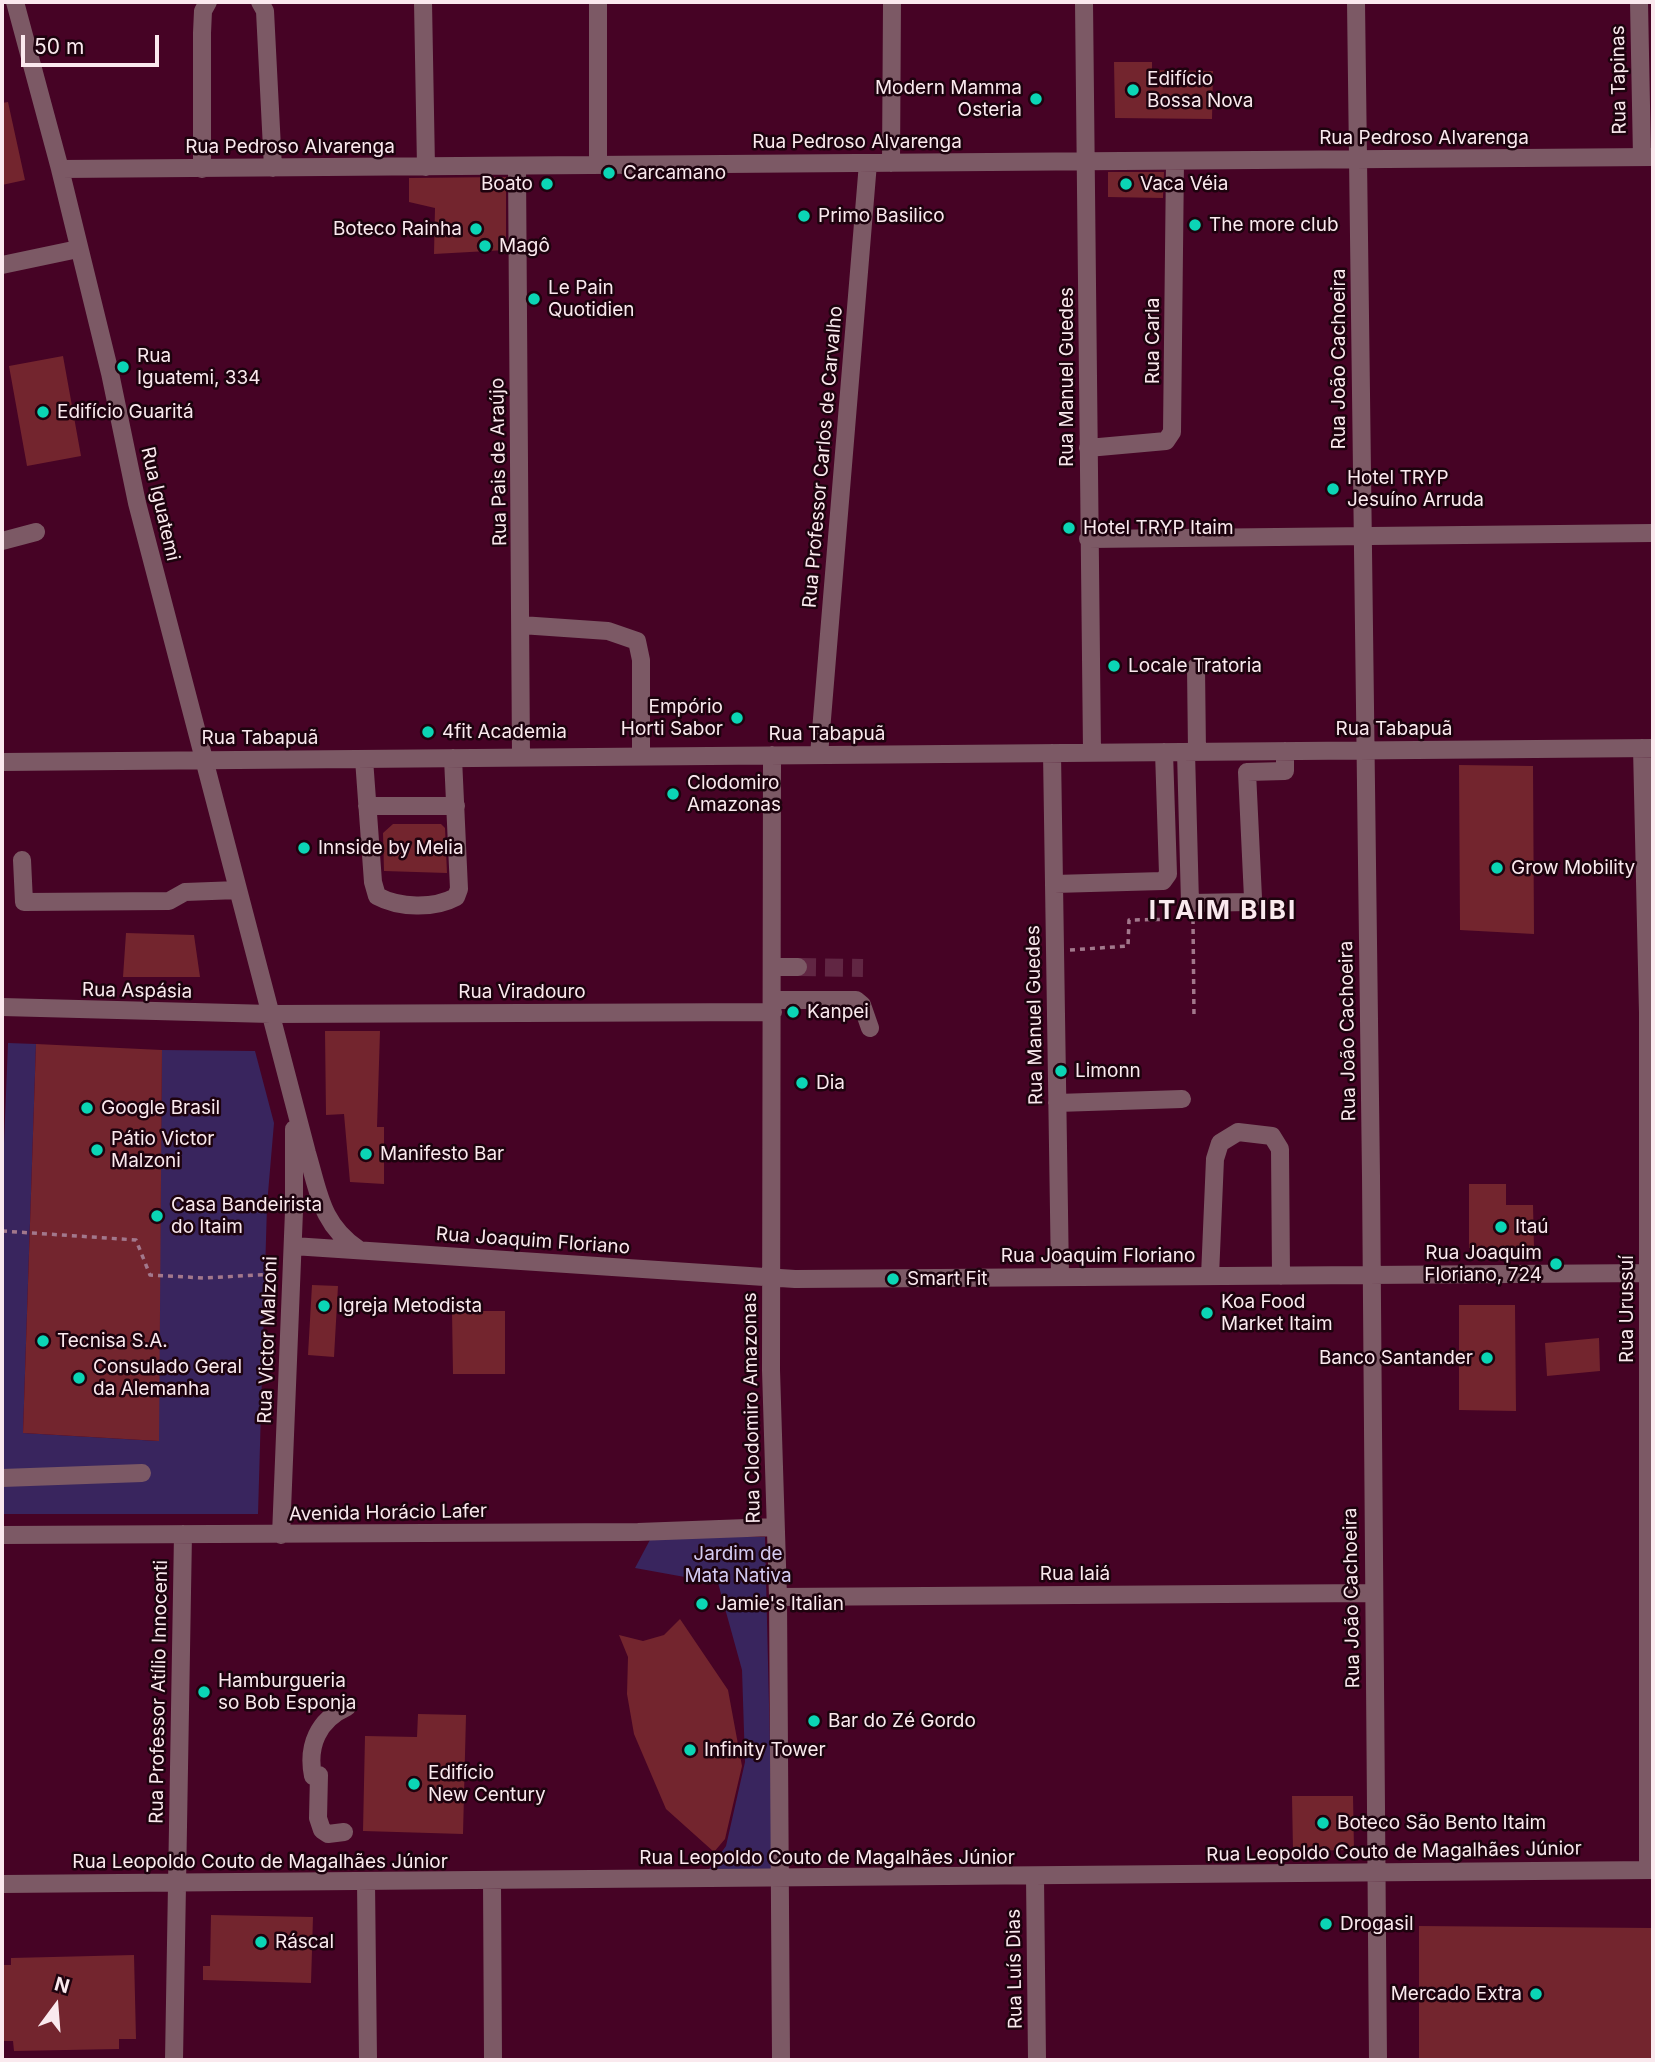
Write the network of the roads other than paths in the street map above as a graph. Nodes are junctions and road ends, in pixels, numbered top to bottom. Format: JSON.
{"nodes":[{"id":1,"x":15,"y":2,"type":"edge"},
{"id":2,"x":208,"y":2,"type":"edge"},
{"id":3,"x":260,"y":2,"type":"edge"},
{"id":4,"x":423,"y":2,"type":"edge"},
{"id":5,"x":598,"y":2,"type":"edge"},
{"id":6,"x":892,"y":2,"type":"edge"},
{"id":7,"x":1084,"y":2,"type":"edge"},
{"id":8,"x":1356,"y":2,"type":"edge"},
{"id":9,"x":1639,"y":2,"type":"edge"},
{"id":10,"x":1648,"y":158,"type":"edge"},
{"id":11,"x":1359,"y":160,"type":"junction"},
{"id":12,"x":1175,"y":161,"type":"junction"},
{"id":13,"x":1086,"y":162,"type":"junction"},
{"id":14,"x":868,"y":163,"type":"junction"},
{"id":15,"x":891,"y":163,"type":"junction"},
{"id":16,"x":598,"y":165,"type":"junction"},
{"id":17,"x":517,"y":166,"type":"junction"},
{"id":18,"x":426,"y":167,"type":"junction"},
{"id":19,"x":273,"y":168,"type":"junction"},
{"id":20,"x":60,"y":169,"type":"junction"},
{"id":21,"x":202,"y":169,"type":"junction"},
{"id":22,"x":78,"y":249,"type":"junction"},
{"id":23,"x":2,"y":265,"type":"edge"},
{"id":24,"x":1088,"y":448,"type":"junction"},
{"id":25,"x":36,"y":532,"type":"dead end"},
{"id":26,"x":1653,"y":533,"type":"edge"},
{"id":27,"x":1362,"y":535,"type":"junction"},
{"id":28,"x":1088,"y":539,"type":"junction"},
{"id":29,"x":2,"y":541,"type":"edge"},
{"id":30,"x":521,"y":625,"type":"junction"},
{"id":31,"x":1196,"y":667,"type":"dead end"},
{"id":32,"x":1648,"y":748,"type":"edge"},
{"id":33,"x":1366,"y":750,"type":"junction"},
{"id":34,"x":1286,"y":751,"type":"junction"},
{"id":35,"x":1092,"y":752,"type":"junction"},
{"id":36,"x":1164,"y":752,"type":"junction"},
{"id":37,"x":1191,"y":752,"type":"junction"},
{"id":38,"x":1052,"y":753,"type":"junction"},
{"id":39,"x":772,"y":755,"type":"junction"},
{"id":40,"x":819,"y":755,"type":"junction"},
{"id":41,"x":641,"y":756,"type":"junction"},
{"id":42,"x":521,"y":757,"type":"junction"},
{"id":43,"x":453,"y":758,"type":"junction"},
{"id":44,"x":364,"y":759,"type":"junction"},
{"id":45,"x":202,"y":760,"type":"junction"},
{"id":46,"x":2,"y":762,"type":"edge"},
{"id":47,"x":367,"y":806,"type":"junction"},
{"id":48,"x":456,"y":806,"type":"junction"},
{"id":49,"x":22,"y":860,"type":"dead end"},
{"id":50,"x":1054,"y":884,"type":"junction"},
{"id":51,"x":238,"y":890,"type":"junction"},
{"id":52,"x":773,"y":967,"type":"junction"},
{"id":53,"x":798,"y":967,"type":"tunnel mouth"},
{"id":54,"x":773,"y":1005,"type":"junction"},
{"id":55,"x":2,"y":1007,"type":"edge"},
{"id":56,"x":271,"y":1014,"type":"junction"},
{"id":57,"x":870,"y":1028,"type":"dead end"},
{"id":58,"x":1182,"y":1099,"type":"dead end"},
{"id":59,"x":1057,"y":1103,"type":"junction"},
{"id":60,"x":293,"y":1104,"type":"junction"},
{"id":61,"x":293,"y":1246,"type":"junction"},
{"id":62,"x":358,"y":1249,"type":"junction"},
{"id":63,"x":1651,"y":1273,"type":"edge"},
{"id":64,"x":1210,"y":1276,"type":"junction"},
{"id":65,"x":1281,"y":1276,"type":"junction"},
{"id":66,"x":1372,"y":1276,"type":"junction"},
{"id":67,"x":1060,"y":1277,"type":"junction"},
{"id":68,"x":772,"y":1278,"type":"junction"},
{"id":69,"x":142,"y":1473,"type":"dead end"},
{"id":70,"x":2,"y":1478,"type":"edge"},
{"id":71,"x":774,"y":1527,"type":"junction"},
{"id":72,"x":183,"y":1534,"type":"junction"},
{"id":73,"x":2,"y":1535,"type":"edge"},
{"id":74,"x":281,"y":1535,"type":"junction"},
{"id":75,"x":1373,"y":1592,"type":"junction"},
{"id":76,"x":778,"y":1597,"type":"junction"},
{"id":77,"x":346,"y":1707,"type":"dead end"},
{"id":78,"x":344,"y":1832,"type":"dead end"},
{"id":79,"x":1651,"y":1870,"type":"edge"},
{"id":80,"x":1377,"y":1874,"type":"junction"},
{"id":81,"x":1035,"y":1877,"type":"junction"},
{"id":82,"x":781,"y":1879,"type":"junction"},
{"id":83,"x":366,"y":1882,"type":"junction"},
{"id":84,"x":492,"y":1882,"type":"junction"},
{"id":85,"x":2,"y":1884,"type":"edge"},
{"id":86,"x":176,"y":1884,"type":"junction"},
{"id":87,"x":174,"y":2060,"type":"edge"},
{"id":88,"x":368,"y":2060,"type":"edge"},
{"id":89,"x":493,"y":2060,"type":"edge"},
{"id":90,"x":781,"y":2060,"type":"edge"},
{"id":91,"x":1037,"y":2060,"type":"edge"},
{"id":92,"x":1378,"y":2060,"type":"edge"}],
"edges":[{"from":1,"to":20,"type":"street","name":"Rua Iguatemi"},
{"from":2,"to":21,"type":"street"},
{"from":3,"to":19,"type":"street"},
{"from":4,"to":18,"type":"street"},
{"from":5,"to":16,"type":"street"},
{"from":6,"to":15,"type":"street"},
{"from":7,"to":13,"type":"street","name":"Rua Manuel Guedes"},
{"from":8,"to":11,"type":"street","name":"Rua João Cachoeira"},
{"from":9,"to":10,"type":"street","name":"Rua Tapinas"},
{"from":10,"to":11,"type":"street","name":"Rua Pedroso Alvarenga"},
{"from":11,"to":12,"type":"street","name":"Rua Pedroso Alvarenga"},
{"from":11,"to":27,"type":"street","name":"Rua João Cachoeira"},
{"from":12,"to":13,"type":"street","name":"Rua Pedroso Alvarenga"},
{"from":12,"to":24,"type":"street","name":"Rua Carla"},
{"from":13,"to":15,"type":"street","name":"Rua Pedroso Alvarenga"},
{"from":13,"to":24,"type":"street","name":"Rua Manuel Guedes"},
{"from":14,"to":15,"type":"street","name":"Rua Pedroso Alvarenga"},
{"from":14,"to":16,"type":"street","name":"Rua Pedroso Alvarenga"},
{"from":14,"to":40,"type":"street","name":"Rua Professor Carlos de Carvalho"},
{"from":16,"to":17,"type":"street","name":"Rua Pedroso Alvarenga"},
{"from":17,"to":18,"type":"street","name":"Rua Pedroso Alvarenga"},
{"from":17,"to":30,"type":"street","name":"Rua Pais de Araújo"},
{"from":18,"to":19,"type":"street","name":"Rua Pedroso Alvarenga"},
{"from":19,"to":21,"type":"street","name":"Rua Pedroso Alvarenga"},
{"from":20,"to":21,"type":"street","name":"Rua Pedroso Alvarenga"},
{"from":20,"to":22,"type":"street","name":"Rua Iguatemi"},
{"from":22,"to":23,"type":"street"},
{"from":22,"to":45,"type":"street","name":"Rua Iguatemi"},
{"from":24,"to":28,"type":"street","name":"Rua Manuel Guedes"},
{"from":25,"to":29,"type":"street"},
{"from":26,"to":27,"type":"street"},
{"from":27,"to":28,"type":"street"},
{"from":27,"to":33,"type":"street","name":"Rua João Cachoeira"},
{"from":28,"to":35,"type":"street","name":"Rua Manuel Guedes"},
{"from":30,"to":41,"type":"street"},
{"from":30,"to":42,"type":"street","name":"Rua Pais de Araújo"},
{"from":31,"to":37,"type":"street"},
{"from":32,"to":33,"type":"street","name":"Rua Tabapuã"},
{"from":32,"to":63,"type":"street","name":"Rua Urussuí"},
{"from":33,"to":34,"type":"street","name":"Rua Tabapuã"},
{"from":33,"to":66,"type":"street","name":"Rua João Cachoeira"},
{"from":34,"to":37,"type":"street","name":"Rua Tabapuã"},
{"from":34,"to":37,"type":"street"},
{"from":35,"to":36,"type":"street","name":"Rua Tabapuã"},
{"from":35,"to":38,"type":"street","name":"Rua Tabapuã"},
{"from":36,"to":37,"type":"street","name":"Rua Tabapuã"},
{"from":36,"to":50,"type":"street"},
{"from":38,"to":40,"type":"street","name":"Rua Tabapuã"},
{"from":38,"to":50,"type":"street","name":"Rua Manuel Guedes"},
{"from":39,"to":40,"type":"street","name":"Rua Tabapuã"},
{"from":39,"to":41,"type":"street","name":"Rua Tabapuã"},
{"from":39,"to":52,"type":"street","name":"Rua Clodomiro Amazonas"},
{"from":41,"to":42,"type":"street","name":"Rua Tabapuã"},
{"from":42,"to":43,"type":"street","name":"Rua Tabapuã"},
{"from":43,"to":44,"type":"street","name":"Rua Tabapuã"},
{"from":43,"to":48,"type":"street"},
{"from":44,"to":45,"type":"street","name":"Rua Tabapuã"},
{"from":44,"to":47,"type":"street"},
{"from":45,"to":46,"type":"street","name":"Rua Tabapuã"},
{"from":45,"to":51,"type":"street","name":"Rua Iguatemi"},
{"from":47,"to":48,"type":"street"},
{"from":47,"to":48,"type":"street"},
{"from":49,"to":51,"type":"street"},
{"from":50,"to":59,"type":"street","name":"Rua Manuel Guedes"},
{"from":51,"to":56,"type":"street","name":"Rua Iguatemi"},
{"from":52,"to":53,"type":"street"},
{"from":52,"to":54,"type":"street","name":"Rua Clodomiro Amazonas"},
{"from":54,"to":56,"type":"street","name":"Rua Viradouro"},
{"from":54,"to":57,"type":"street","name":"Rua Viradouro"},
{"from":54,"to":68,"type":"street","name":"Rua Clodomiro Amazonas"},
{"from":55,"to":56,"type":"street","name":"Rua Aspásia"},
{"from":56,"to":60,"type":"street","name":"Rua Victor Malzoni"},
{"from":58,"to":59,"type":"street"},
{"from":59,"to":67,"type":"street","name":"Rua Manuel Guedes"},
{"from":60,"to":61,"type":"street","name":"Rua Victor Malzoni"},
{"from":60,"to":62,"type":"street","name":"Rua Victor Malzoni"},
{"from":61,"to":62,"type":"street","name":"Rua Joaquim Floriano"},
{"from":61,"to":74,"type":"street","name":"Rua Victor Malzoni"},
{"from":62,"to":68,"type":"street","name":"Rua Joaquim Floriano"},
{"from":63,"to":66,"type":"street","name":"Rua Joaquim Floriano"},
{"from":63,"to":79,"type":"street","name":"Rua Urussuí"},
{"from":64,"to":65,"type":"street","name":"Rua Joaquim Floriano"},
{"from":64,"to":65,"type":"street"},
{"from":64,"to":67,"type":"street","name":"Rua Joaquim Floriano"},
{"from":65,"to":66,"type":"street","name":"Rua Joaquim Floriano"},
{"from":66,"to":75,"type":"street","name":"Rua João Cachoeira"},
{"from":67,"to":68,"type":"street","name":"Rua Joaquim Floriano"},
{"from":68,"to":71,"type":"street","name":"Rua Clodomiro Amazonas"},
{"from":69,"to":70,"type":"street"},
{"from":71,"to":74,"type":"street","name":"Avenida Horácio Lafer"},
{"from":71,"to":76,"type":"street","name":"Rua Clodomiro Amazonas"},
{"from":72,"to":73,"type":"street","name":"Avenida Horácio Lafer"},
{"from":72,"to":74,"type":"street","name":"Avenida Horácio Lafer"},
{"from":72,"to":86,"type":"street","name":"Rua Professor Atílio Innocenti"},
{"from":75,"to":76,"type":"street","name":"Rua Iaiá"},
{"from":75,"to":80,"type":"street","name":"Rua João Cachoeira"},
{"from":76,"to":82,"type":"street","name":"Rua Clodomiro Amazonas"},
{"from":77,"to":78,"type":"street"},
{"from":79,"to":80,"type":"street","name":"Rua Leopoldo Couto de Magalhães Júnior"},
{"from":80,"to":81,"type":"street","name":"Rua Leopoldo Couto de Magalhães Júnior"},
{"from":80,"to":92,"type":"street","name":"Rua João Cachoeira"},
{"from":81,"to":82,"type":"street","name":"Rua Leopoldo Couto de Magalhães Júnior"},
{"from":81,"to":91,"type":"street","name":"Rua Luís Dias"},
{"from":82,"to":84,"type":"street","name":"Rua Leopoldo Couto de Magalhães Júnior"},
{"from":82,"to":90,"type":"street","name":"Rua Clodomiro Amazonas"},
{"from":83,"to":84,"type":"street","name":"Rua Leopoldo Couto de Magalhães Júnior"},
{"from":83,"to":86,"type":"street","name":"Rua Leopoldo Couto de Magalhães Júnior"},
{"from":83,"to":88,"type":"street"},
{"from":84,"to":89,"type":"street"},
{"from":85,"to":86,"type":"street","name":"Rua Leopoldo Couto de Magalhães Júnior"},
{"from":86,"to":87,"type":"street","name":"Rua Professor Atílio Innocenti"}]}
